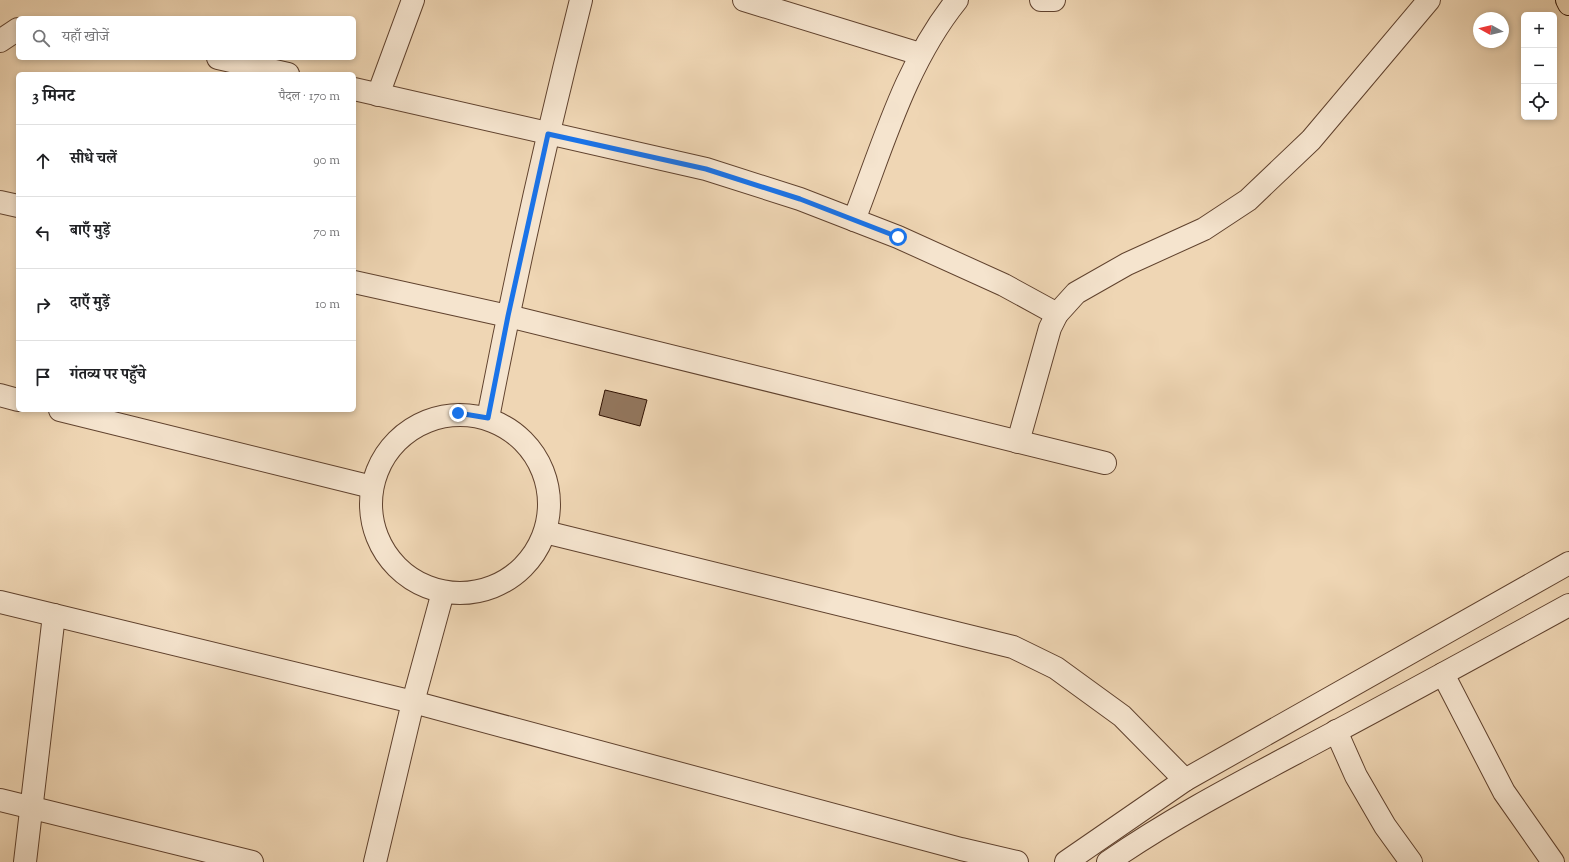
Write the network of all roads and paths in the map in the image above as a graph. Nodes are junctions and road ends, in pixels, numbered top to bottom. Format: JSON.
{"nodes":[{"id":1,"x":413,"y":0,"type":"edge"},
{"id":2,"x":581,"y":0,"type":"edge"},
{"id":3,"x":744,"y":0,"type":"edge"},
{"id":4,"x":957,"y":0,"type":"edge"},
{"id":5,"x":1041,"y":0,"type":"edge"},
{"id":6,"x":1054,"y":0,"type":"edge"},
{"id":7,"x":1429,"y":0,"type":"edge"},
{"id":8,"x":1567,"y":0,"type":"edge"},
{"id":9,"x":1569,"y":4,"type":"edge"},
{"id":10,"x":16,"y":30,"type":"edge"},
{"id":11,"x":0,"y":41,"type":"edge"},
{"id":12,"x":920,"y":54,"type":"junction"},
{"id":13,"x":227,"y":60,"type":"edge"},
{"id":14,"x":279,"y":72,"type":"edge"},
{"id":15,"x":356,"y":90,"type":"edge"},
{"id":16,"x":378,"y":95,"type":"junction"},
{"id":17,"x":548,"y":134,"type":"junction"},
{"id":18,"x":0,"y":202,"type":"edge"},
{"id":19,"x":16,"y":206,"type":"edge"},
{"id":20,"x":854,"y":220,"type":"junction"},
{"id":21,"x":356,"y":282,"type":"edge"},
{"id":22,"x":1057,"y":314,"type":"junction"},
{"id":23,"x":508,"y":316,"type":"junction"},
{"id":24,"x":0,"y":395,"type":"edge"},
{"id":25,"x":16,"y":399,"type":"edge"},
{"id":26,"x":68,"y":412,"type":"edge"},
{"id":27,"x":488,"y":418,"type":"junction"},
{"id":28,"x":1018,"y":442,"type":"junction"},
{"id":29,"x":1105,"y":464,"type":"dead end"},
{"id":30,"x":372,"y":487,"type":"junction"},
{"id":31,"x":545,"y":532,"type":"junction"},
{"id":32,"x":1569,"y":563,"type":"edge"},
{"id":33,"x":443,"y":592,"type":"junction"},
{"id":34,"x":0,"y":602,"type":"edge"},
{"id":35,"x":1569,"y":605,"type":"edge"},
{"id":36,"x":54,"y":615,"type":"junction"},
{"id":37,"x":1443,"y":674,"type":"junction"},
{"id":38,"x":413,"y":702,"type":"junction"},
{"id":39,"x":1336,"y":731,"type":"junction"},
{"id":40,"x":1185,"y":780,"type":"junction"},
{"id":41,"x":0,"y":800,"type":"edge"},
{"id":42,"x":32,"y":807,"type":"junction"},
{"id":43,"x":25,"y":862,"type":"edge"},
{"id":44,"x":252,"y":862,"type":"edge"},
{"id":45,"x":375,"y":862,"type":"edge"},
{"id":46,"x":1017,"y":862,"type":"edge"},
{"id":47,"x":1066,"y":862,"type":"edge"},
{"id":48,"x":1108,"y":862,"type":"edge"},
{"id":49,"x":1411,"y":862,"type":"edge"},
{"id":50,"x":1553,"y":862,"type":"edge"}],
"edges":[{"from":1,"to":16,"type":"street"},
{"from":2,"to":17,"type":"street"},
{"from":3,"to":12,"type":"street"},
{"from":4,"to":12,"type":"street"},
{"from":5,"to":6,"type":"street"},
{"from":7,"to":22,"type":"street"},
{"from":8,"to":9,"type":"main road"},
{"from":10,"to":11,"type":"street"},
{"from":12,"to":20,"type":"street"},
{"from":13,"to":14,"type":"street"},
{"from":15,"to":16,"type":"street"},
{"from":16,"to":17,"type":"street"},
{"from":17,"to":20,"type":"street"},
{"from":17,"to":23,"type":"street"},
{"from":18,"to":19,"type":"street"},
{"from":20,"to":22,"type":"street"},
{"from":21,"to":23,"type":"street"},
{"from":22,"to":28,"type":"street"},
{"from":23,"to":27,"type":"street"},
{"from":23,"to":28,"type":"street"},
{"from":24,"to":25,"type":"street"},
{"from":26,"to":30,"type":"street"},
{"from":27,"to":30,"type":"street"},
{"from":27,"to":31,"type":"street"},
{"from":28,"to":29,"type":"street"},
{"from":30,"to":33,"type":"street"},
{"from":31,"to":33,"type":"street"},
{"from":31,"to":40,"type":"street"},
{"from":32,"to":40,"type":"street"},
{"from":33,"to":38,"type":"street"},
{"from":34,"to":36,"type":"street"},
{"from":35,"to":37,"type":"street"},
{"from":36,"to":38,"type":"street"},
{"from":36,"to":42,"type":"street"},
{"from":37,"to":39,"type":"street"},
{"from":37,"to":50,"type":"street"},
{"from":38,"to":45,"type":"street"},
{"from":38,"to":46,"type":"street"},
{"from":39,"to":48,"type":"street"},
{"from":39,"to":49,"type":"street"},
{"from":40,"to":47,"type":"street"},
{"from":41,"to":42,"type":"street"},
{"from":42,"to":43,"type":"street"},
{"from":42,"to":44,"type":"street"}]}
